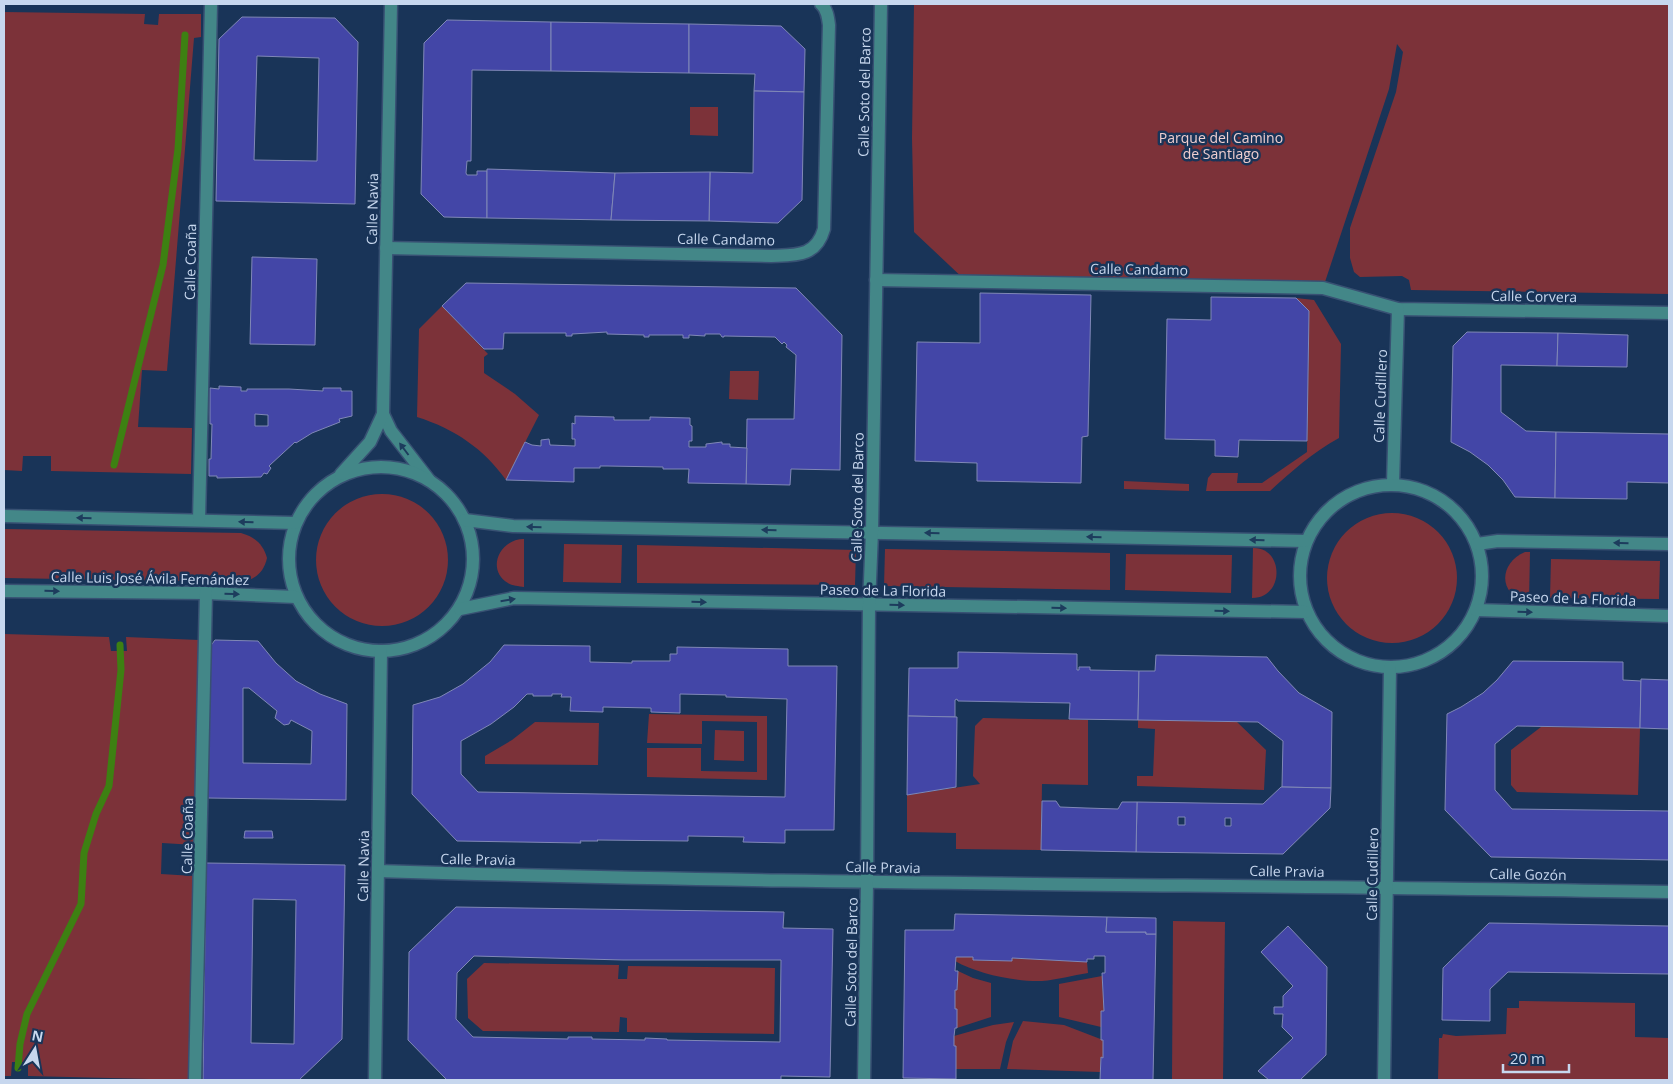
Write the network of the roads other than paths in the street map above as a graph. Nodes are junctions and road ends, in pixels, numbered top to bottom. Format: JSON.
{"nodes":[{"id":1,"x":211,"y":4,"type":"edge"},
{"id":2,"x":391,"y":4,"type":"edge"},
{"id":3,"x":821,"y":4,"type":"edge"},
{"id":4,"x":881,"y":4,"type":"edge"},
{"id":5,"x":386,"y":248,"type":"junction"},
{"id":6,"x":876,"y":280,"type":"junction"},
{"id":7,"x":1398,"y":309,"type":"junction"},
{"id":8,"x":1669,"y":313,"type":"edge"},
{"id":9,"x":383,"y":414,"type":"junction"},
{"id":10,"x":341,"y":474,"type":"junction"},
{"id":11,"x":429,"y":480,"type":"junction"},
{"id":12,"x":1393,"y":484,"type":"junction"},
{"id":13,"x":4,"y":516,"type":"edge"},
{"id":14,"x":199,"y":520,"type":"junction"},
{"id":15,"x":465,"y":520,"type":"junction"},
{"id":16,"x":295,"y":523,"type":"junction"},
{"id":17,"x":872,"y":532,"type":"junction"},
{"id":18,"x":1305,"y":541,"type":"junction"},
{"id":19,"x":1477,"y":544,"type":"junction"},
{"id":20,"x":1669,"y":544,"type":"edge"},
{"id":21,"x":4,"y":591,"type":"edge"},
{"id":22,"x":206,"y":593,"type":"junction"},
{"id":23,"x":296,"y":597,"type":"junction"},
{"id":24,"x":869,"y":605,"type":"junction"},
{"id":25,"x":460,"y":608,"type":"junction"},
{"id":26,"x":1476,"y":610,"type":"junction"},
{"id":27,"x":1306,"y":612,"type":"junction"},
{"id":28,"x":1669,"y":616,"type":"edge"},
{"id":29,"x":381,"y":652,"type":"junction"},
{"id":30,"x":1390,"y":668,"type":"junction"},
{"id":31,"x":378,"y":871,"type":"junction"},
{"id":32,"x":867,"y":882,"type":"junction"},
{"id":33,"x":1387,"y":887,"type":"junction"},
{"id":34,"x":1669,"y":892,"type":"edge"},
{"id":35,"x":196,"y":1080,"type":"edge"},
{"id":36,"x":375,"y":1080,"type":"edge"},
{"id":37,"x":864,"y":1080,"type":"edge"},
{"id":38,"x":1384,"y":1080,"type":"edge"}],
"edges":[{"from":1,"to":14,"type":"street","name":"Calle Coaña"},
{"from":2,"to":5,"type":"street","name":"Calle Navia"},
{"from":3,"to":5,"type":"street","name":"Calle Candamo"},
{"from":4,"to":6,"type":"street","name":"Calle Soto del Barco"},
{"from":5,"to":9,"type":"street","name":"Calle Navia"},
{"from":6,"to":7,"type":"street","name":"Calle Candamo"},
{"from":6,"to":17,"type":"street","name":"Calle Soto del Barco"},
{"from":7,"to":8,"type":"street","name":"Calle Corvera"},
{"from":7,"to":12,"type":"street","name":"Calle Cudillero"},
{"from":9,"to":10,"type":"street","name":"Calle Navia"},
{"from":11,"to":9,"type":"street","name":"Calle Navia","one_way":true},
{"from":10,"to":11,"type":"street"},
{"from":10,"to":16,"type":"street"},
{"from":11,"to":15,"type":"street"},
{"from":12,"to":18,"type":"street"},
{"from":12,"to":19,"type":"street"},
{"from":14,"to":13,"type":"street","one_way":true},
{"from":16,"to":14,"type":"street","one_way":true},
{"from":17,"to":15,"type":"street","one_way":true},
{"from":15,"to":25,"type":"street"},
{"from":16,"to":23,"type":"street"},
{"from":18,"to":17,"type":"street","one_way":true},
{"from":17,"to":24,"type":"street","name":"Calle Soto del Barco"},
{"from":18,"to":27,"type":"street"},
{"from":20,"to":19,"type":"street","one_way":true},
{"from":19,"to":26,"type":"street"},
{"from":21,"to":22,"type":"street","name":"Calle Luis José Ávila Fernández","one_way":true},
{"from":22,"to":23,"type":"street","name":"Calle Luis José Ávila Fernández","one_way":true},
{"from":22,"to":35,"type":"street","name":"Calle Coaña"},
{"from":23,"to":29,"type":"street"},
{"from":25,"to":24,"type":"street","name":"Paseo de La Florida","one_way":true},
{"from":24,"to":27,"type":"street","name":"Paseo de La Florida","one_way":true},
{"from":24,"to":32,"type":"street","name":"Calle Soto del Barco"},
{"from":25,"to":29,"type":"street"},
{"from":26,"to":28,"type":"street","name":"Paseo de La Florida","one_way":true},
{"from":26,"to":30,"type":"street"},
{"from":27,"to":30,"type":"street"},
{"from":29,"to":31,"type":"street","name":"Calle Navia"},
{"from":30,"to":33,"type":"street","name":"Calle Cudillero"},
{"from":31,"to":32,"type":"street","name":"Calle Pravia"},
{"from":31,"to":36,"type":"street","name":"Calle Navia"},
{"from":32,"to":33,"type":"street","name":"Calle Pravia"},
{"from":32,"to":37,"type":"street","name":"Calle Soto del Barco"},
{"from":33,"to":34,"type":"street","name":"Calle Gozón"},
{"from":33,"to":38,"type":"street","name":"Calle Cudillero"}]}
